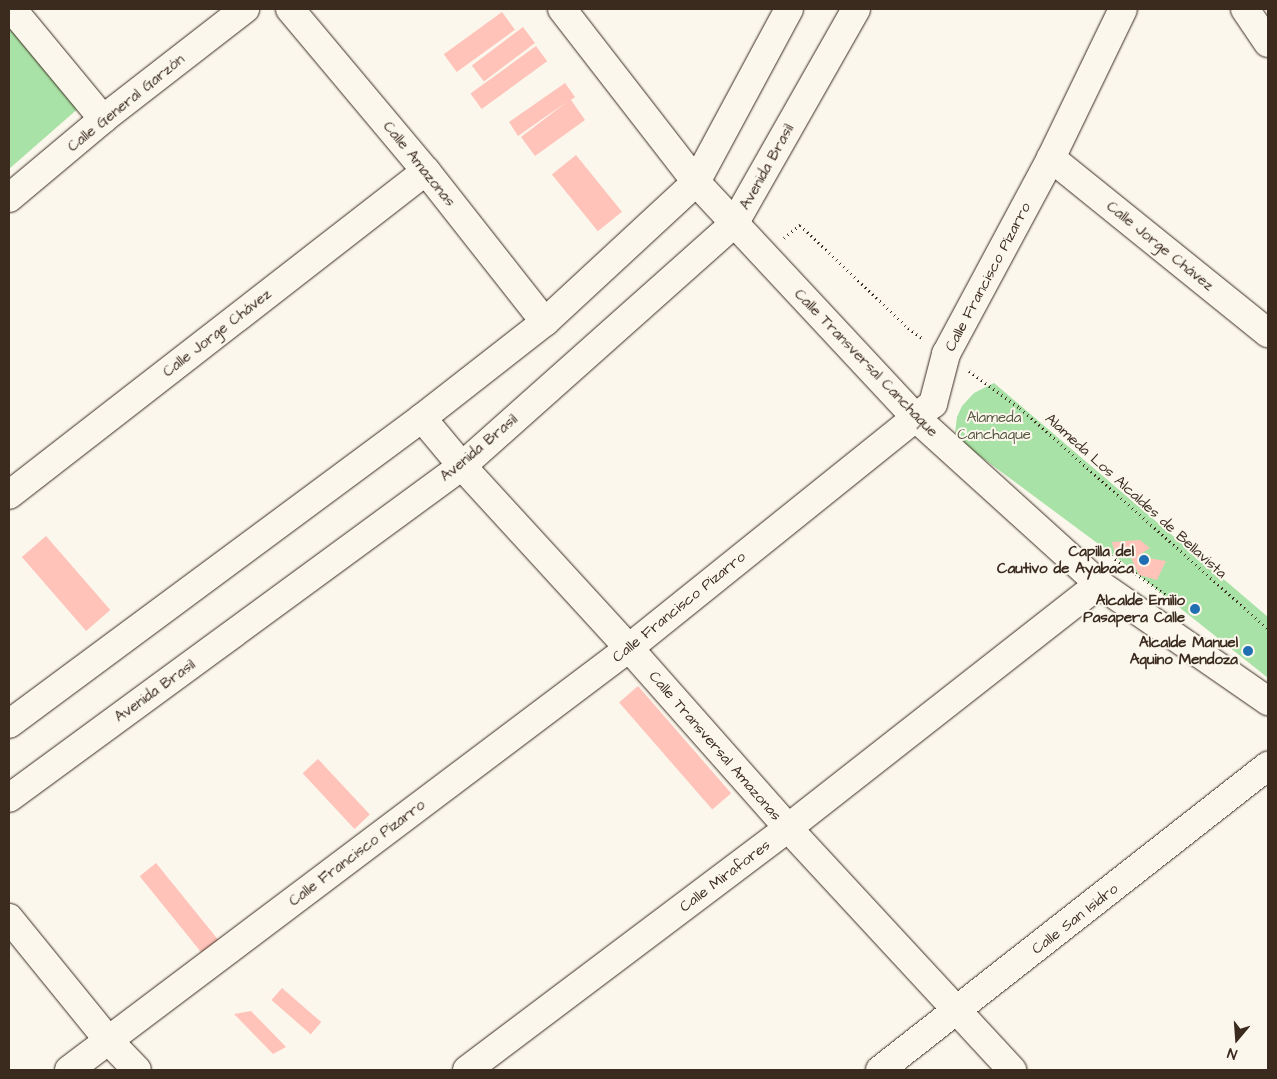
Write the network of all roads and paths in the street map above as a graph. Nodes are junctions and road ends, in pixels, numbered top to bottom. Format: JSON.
{"nodes":[{"id":1,"x":12,"y":9,"type":"edge"},
{"id":2,"x":245,"y":9,"type":"edge"},
{"id":3,"x":562,"y":9,"type":"edge"},
{"id":4,"x":789,"y":9,"type":"edge"},
{"id":5,"x":856,"y":9,"type":"edge"},
{"id":6,"x":1123,"y":9,"type":"edge"},
{"id":7,"x":1245,"y":9,"type":"edge"},
{"id":8,"x":304,"y":14,"type":"edge"},
{"id":9,"x":1268,"y":43,"type":"edge"},
{"id":10,"x":103,"y":119,"type":"junction"},
{"id":11,"x":1051,"y":158,"type":"junction"},
{"id":12,"x":426,"y":171,"type":"junction"},
{"id":13,"x":696,"y":182,"type":"junction"},
{"id":14,"x":9,"y":198,"type":"edge"},
{"id":15,"x":734,"y":224,"type":"junction"},
{"id":16,"x":778,"y":243,"type":"dead end"},
{"id":17,"x":545,"y":322,"type":"junction"},
{"id":18,"x":1268,"y":333,"type":"edge"},
{"id":19,"x":946,"y":354,"type":"junction"},
{"id":20,"x":915,"y":417,"type":"junction"},
{"id":21,"x":422,"y":418,"type":"junction"},
{"id":22,"x":462,"y":466,"type":"junction"},
{"id":23,"x":9,"y":495,"type":"edge"},
{"id":24,"x":1105,"y":551,"type":"dead end"},
{"id":25,"x":1099,"y":584,"type":"junction"},
{"id":26,"x":1180,"y":606,"type":"dead end"},
{"id":27,"x":1268,"y":629,"type":"edge"},
{"id":28,"x":629,"y":648,"type":"junction"},
{"id":29,"x":1268,"y":701,"type":"edge"},
{"id":30,"x":9,"y":724,"type":"edge"},
{"id":31,"x":1268,"y":766,"type":"edge"},
{"id":32,"x":9,"y":798,"type":"edge"},
{"id":33,"x":788,"y":828,"type":"junction"},
{"id":34,"x":9,"y":918,"type":"edge"},
{"id":35,"x":958,"y":1012,"type":"junction"},
{"id":36,"x":109,"y":1041,"type":"junction"},
{"id":37,"x":69,"y":1070,"type":"edge"},
{"id":38,"x":137,"y":1070,"type":"edge"},
{"id":39,"x":466,"y":1070,"type":"edge"},
{"id":40,"x":880,"y":1070,"type":"edge"},
{"id":41,"x":1012,"y":1070,"type":"edge"}],
"edges":[{"from":1,"to":10,"type":"street"},
{"from":2,"to":10,"type":"street","name":"Calle General Garzón"},
{"from":3,"to":13,"type":"street","name":"Calle Transversal Canchaque"},
{"from":4,"to":13,"type":"street"},
{"from":5,"to":15,"type":"street","name":"Avenida Brasil"},
{"from":6,"to":11,"type":"street","name":"Calle Francisco Pizarro"},
{"from":7,"to":9,"type":"street"},
{"from":8,"to":12,"type":"street","name":"Calle Amazonas"},
{"from":10,"to":14,"type":"street","name":"Calle General Garzón"},
{"from":11,"to":18,"type":"street","name":"Calle Jorge Chávez"},
{"from":11,"to":19,"type":"street","name":"Calle Francisco Pizarro"},
{"from":12,"to":17,"type":"street","name":"Calle Amazonas"},
{"from":12,"to":23,"type":"street","name":"Calle Jorge Chávez"},
{"from":13,"to":15,"type":"street","name":"Calle Transversal Canchaque"},
{"from":13,"to":17,"type":"street"},
{"from":15,"to":20,"type":"street","name":"Calle Transversal Canchaque"},
{"from":15,"to":22,"type":"street","name":"Avenida Brasil"},
{"from":16,"to":19,"type":"path","name":"Alameda Los Alcaldes de Bellavista"},
{"from":17,"to":21,"type":"street"},
{"from":19,"to":20,"type":"street","name":"Calle Francisco Pizarro"},
{"from":19,"to":27,"type":"path","name":"Alameda Los Alcaldes de Bellavista"},
{"from":20,"to":25,"type":"street","name":"Calle Transversal Canchaque"},
{"from":20,"to":28,"type":"street","name":"Calle Francisco Pizarro"},
{"from":21,"to":22,"type":"street","name":"Calle Transversal Amazonas"},
{"from":21,"to":30,"type":"street"},
{"from":22,"to":28,"type":"street","name":"Calle Transversal Amazonas"},
{"from":22,"to":32,"type":"street","name":"Avenida Brasil"},
{"from":24,"to":26,"type":"path"},
{"from":25,"to":29,"type":"street","name":"Calle Transversal Canchaque"},
{"from":25,"to":33,"type":"street","name":"Calle Mirafores"},
{"from":28,"to":33,"type":"street","name":"Calle Transversal Amazonas"},
{"from":28,"to":36,"type":"street","name":"Calle Francisco Pizarro"},
{"from":31,"to":35,"type":"street","name":"Calle San Isidro"},
{"from":33,"to":35,"type":"street","name":"Calle Transversal Amazonas"},
{"from":33,"to":39,"type":"street","name":"Calle Mirafores"},
{"from":34,"to":36,"type":"street"},
{"from":35,"to":40,"type":"street","name":"Calle San Isidro"},
{"from":35,"to":41,"type":"street","name":"Calle Transversal Amazonas"},
{"from":36,"to":37,"type":"street","name":"Calle Francisco Pizarro"},
{"from":36,"to":38,"type":"street"}]}
